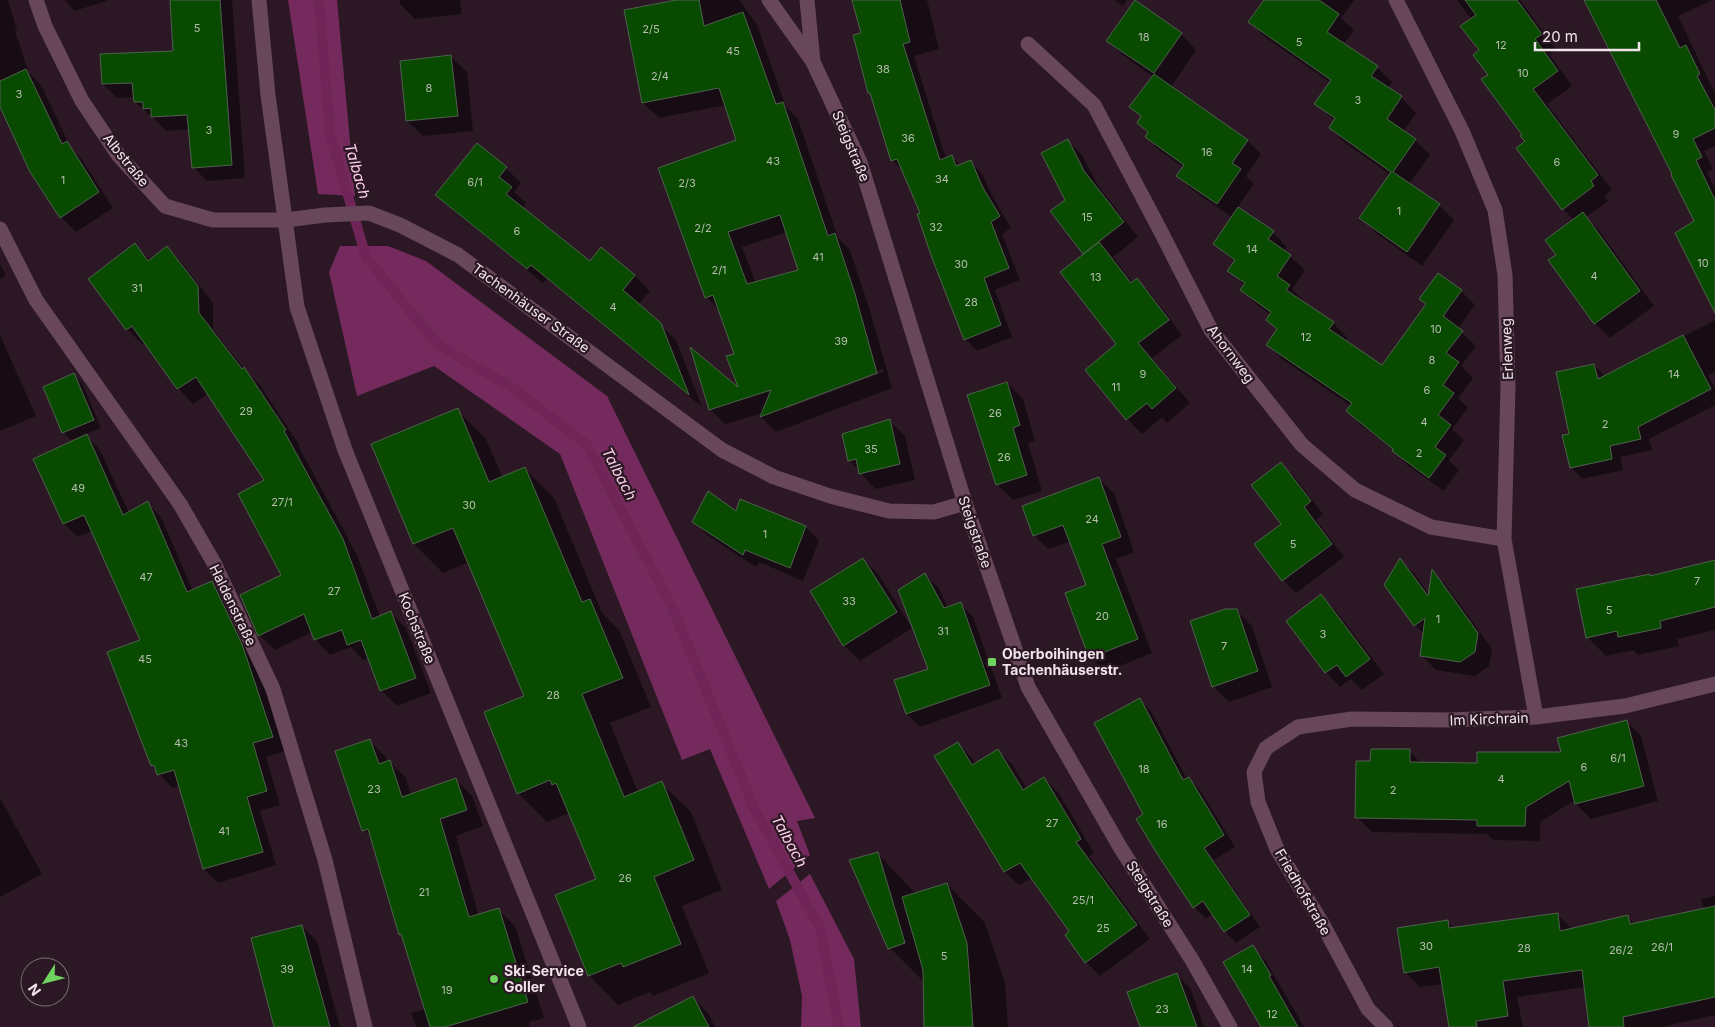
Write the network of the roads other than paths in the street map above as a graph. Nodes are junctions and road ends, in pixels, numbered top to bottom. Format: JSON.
{"nodes":[{"id":1,"x":36,"y":0,"type":"edge"},
{"id":2,"x":260,"y":0,"type":"edge"},
{"id":3,"x":769,"y":0,"type":"edge"},
{"id":4,"x":808,"y":0,"type":"edge"},
{"id":5,"x":1396,"y":0,"type":"edge"},
{"id":6,"x":1028,"y":44,"type":"dead end"},
{"id":7,"x":813,"y":62,"type":"junction"},
{"id":8,"x":286,"y":220,"type":"junction"},
{"id":9,"x":0,"y":229,"type":"edge"},
{"id":10,"x":965,"y":503,"type":"junction"},
{"id":11,"x":1504,"y":539,"type":"junction"},
{"id":12,"x":1715,"y":684,"type":"edge"},
{"id":13,"x":1536,"y":718,"type":"junction"},
{"id":14,"x":1266,"y":748,"type":"joint"},
{"id":15,"x":365,"y":1027,"type":"edge"},
{"id":16,"x":579,"y":1027,"type":"edge"},
{"id":17,"x":1230,"y":1027,"type":"edge"},
{"id":18,"x":1386,"y":1027,"type":"edge"}],
"edges":[{"from":1,"to":8,"type":"street","name":"Albstraße"},
{"from":2,"to":8,"type":"street"},
{"from":3,"to":7,"type":"street"},
{"from":4,"to":7,"type":"street","name":"Steigstraße"},
{"from":5,"to":11,"type":"street","name":"Erlenweg"},
{"from":6,"to":11,"type":"street","name":"Ahornweg"},
{"from":7,"to":10,"type":"street","name":"Steigstraße"},
{"from":8,"to":10,"type":"street","name":"Tachenhäuser Straße"},
{"from":8,"to":16,"type":"street","name":"Kochstraße"},
{"from":9,"to":15,"type":"street","name":"Haldenstraße"},
{"from":10,"to":17,"type":"street","name":"Steigstraße"},
{"from":11,"to":13,"type":"street","name":"Erlenweg"},
{"from":12,"to":13,"type":"street","name":"Im Kirchrain"},
{"from":13,"to":14,"type":"street","name":"Im Kirchrain"},
{"from":14,"to":18,"type":"street","name":"Friedhofstraße"}]}
